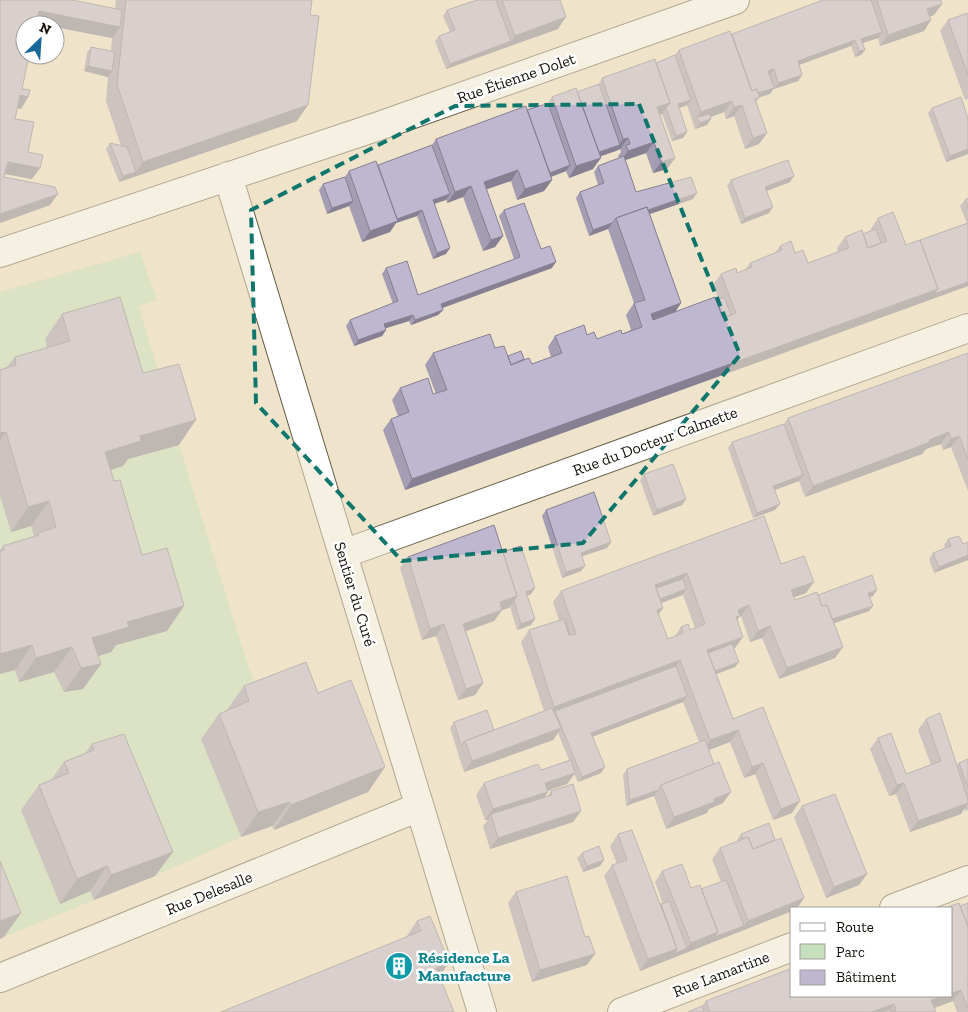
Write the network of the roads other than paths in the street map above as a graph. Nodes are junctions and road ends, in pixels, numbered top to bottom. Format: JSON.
{"nodes":[{"id":1,"x":725,"y":2,"type":"edge"},
{"id":2,"x":228,"y":176,"type":"junction"},
{"id":3,"x":0,"y":254,"type":"edge"},
{"id":4,"x":968,"y":328,"type":"edge"},
{"id":5,"x":343,"y":554,"type":"junction"},
{"id":6,"x":419,"y":807,"type":"junction"},
{"id":7,"x":968,"y":880,"type":"edge"},
{"id":8,"x":897,"y":907,"type":"edge"},
{"id":9,"x":790,"y":948,"type":"edge"},
{"id":10,"x":0,"y":978,"type":"edge"},
{"id":11,"x":482,"y":1012,"type":"edge"},
{"id":12,"x":622,"y":1012,"type":"edge"}],
"edges":[{"from":1,"to":2,"type":"street","name":"Rue Étienne Dolet"},
{"from":2,"to":3,"type":"street","name":"Rue Étienne Dolet"},
{"from":2,"to":5,"type":"street","name":"Sentier du Curé"},
{"from":4,"to":5,"type":"street","name":"Rue du Docteur Calmette"},
{"from":5,"to":6,"type":"street","name":"Sentier du Curé"},
{"from":6,"to":10,"type":"street","name":"Rue Delesalle"},
{"from":6,"to":11,"type":"street","name":"Sentier du Curé"},
{"from":7,"to":8,"type":"street"},
{"from":9,"to":12,"type":"street","name":"Rue Lamartine"}]}
